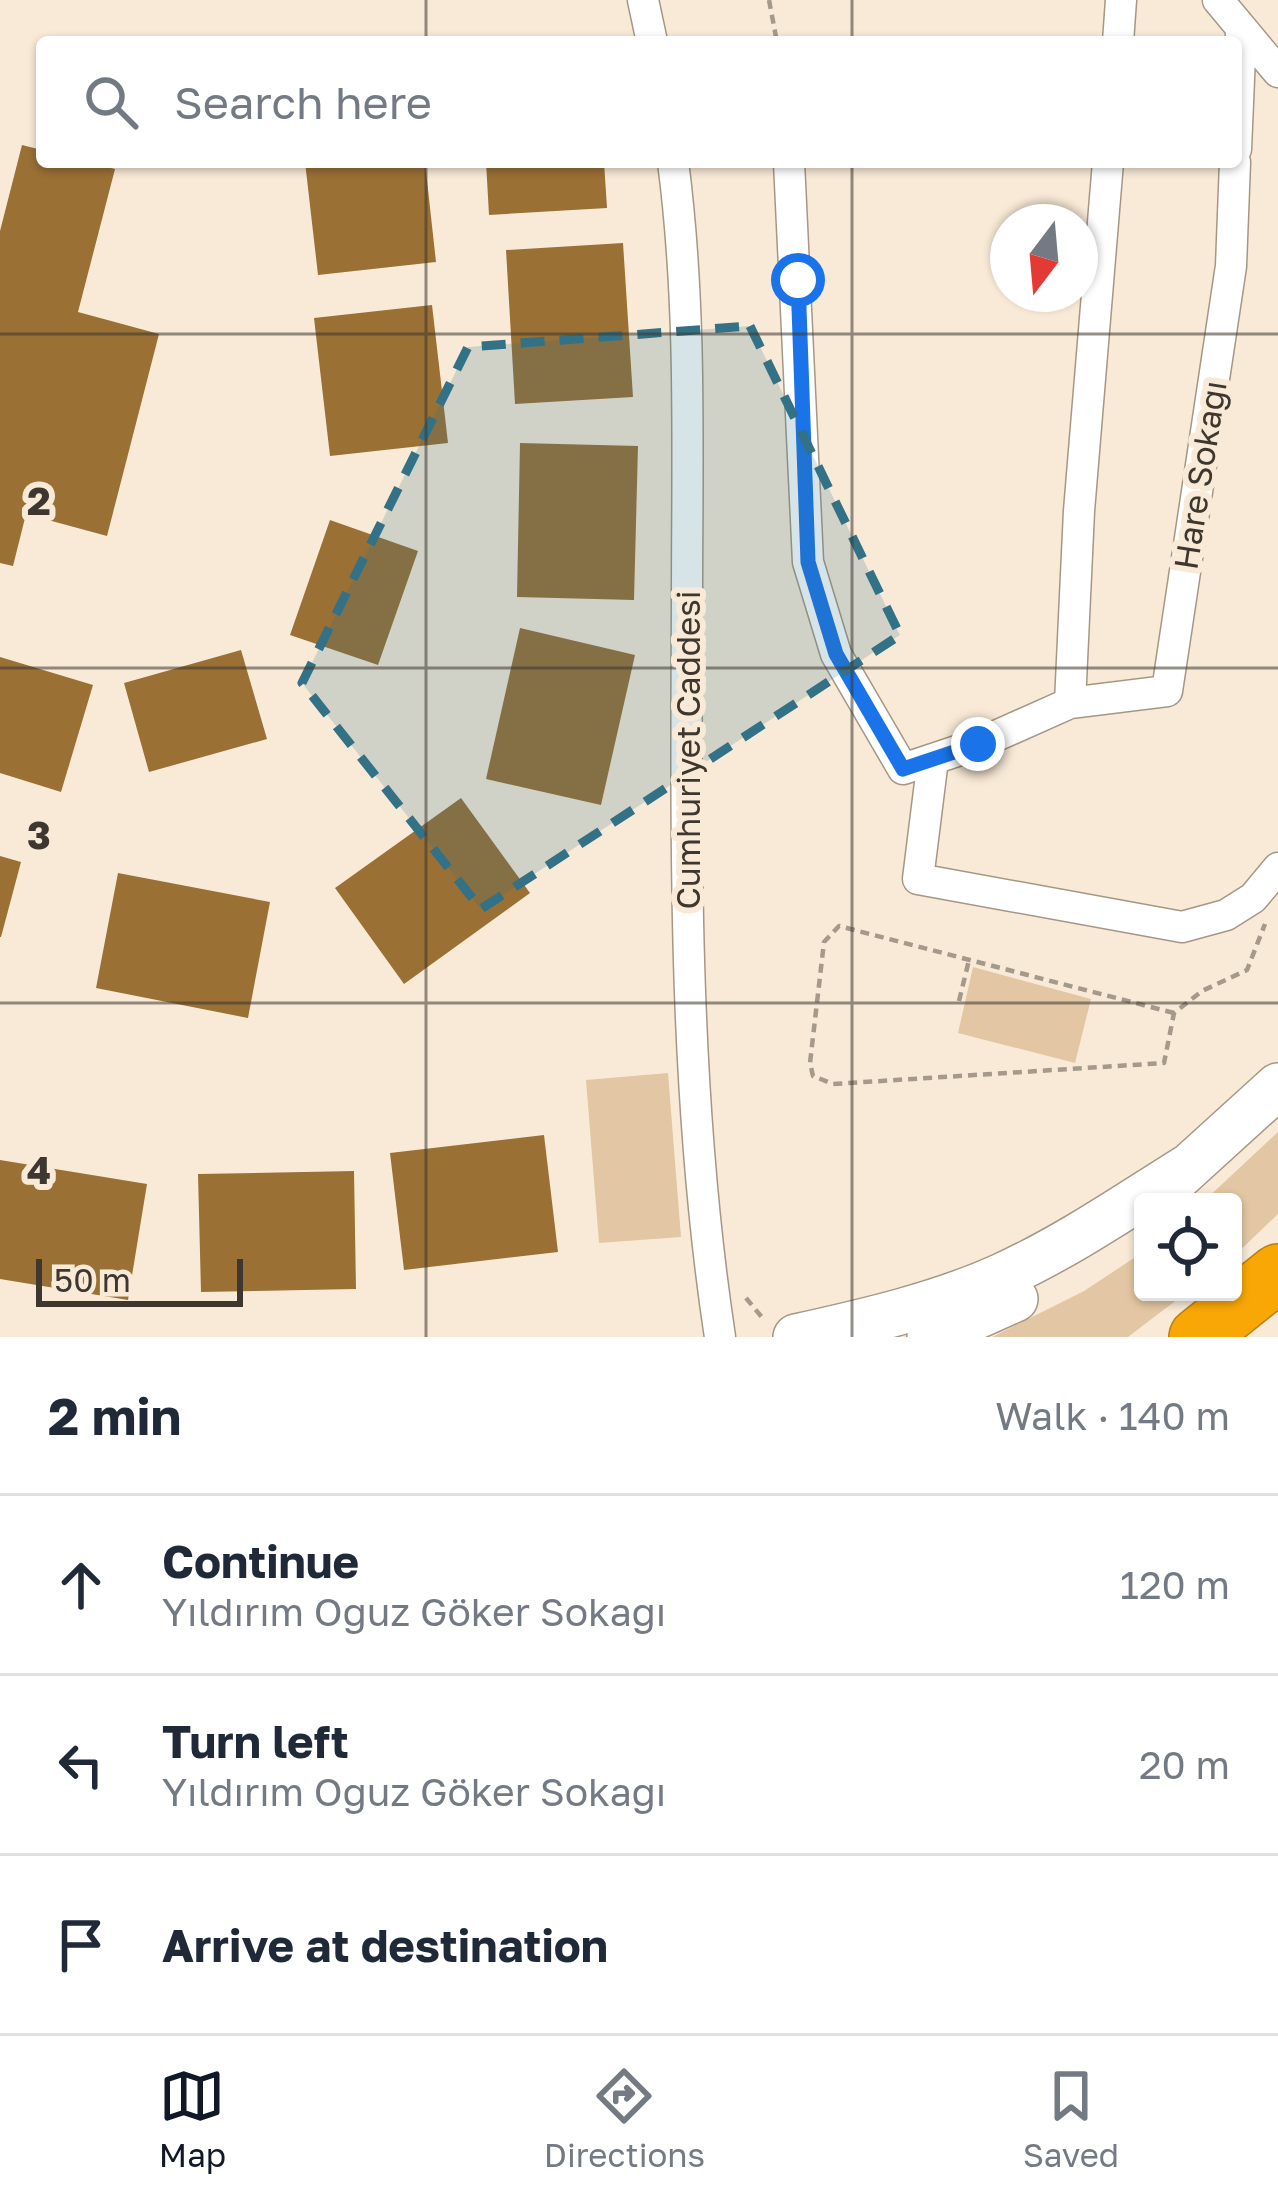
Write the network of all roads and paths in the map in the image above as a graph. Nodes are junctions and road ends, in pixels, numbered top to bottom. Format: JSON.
{"nodes":[{"id":1,"x":643,"y":0,"type":"edge"},
{"id":2,"x":769,"y":0,"type":"edge"},
{"id":3,"x":1121,"y":0,"type":"edge"},
{"id":4,"x":1218,"y":0,"type":"edge"},
{"id":5,"x":1241,"y":32,"type":"junction"},
{"id":6,"x":651,"y":36,"type":"edge"},
{"id":7,"x":776,"y":36,"type":"edge"},
{"id":8,"x":1118,"y":36,"type":"edge"},
{"id":9,"x":1241,"y":36,"type":"edge"},
{"id":10,"x":1278,"y":72,"type":"edge"},
{"id":11,"x":673,"y":168,"type":"edge"},
{"id":12,"x":789,"y":168,"type":"edge"},
{"id":13,"x":1108,"y":168,"type":"edge"},
{"id":14,"x":1235,"y":168,"type":"edge"},
{"id":15,"x":1070,"y":703,"type":"junction"},
{"id":16,"x":933,"y":759,"type":"junction"},
{"id":17,"x":1275,"y":872,"type":"edge"},
{"id":18,"x":969,"y":960,"type":"junction"},
{"id":19,"x":959,"y":1000,"type":"dead end"},
{"id":20,"x":1174,"y":1012,"type":"junction"},
{"id":21,"x":1278,"y":1086,"type":"edge"},
{"id":22,"x":1188,"y":1167,"type":"junction"},
{"id":23,"x":1159,"y":1193,"type":"edge"},
{"id":24,"x":1134,"y":1216,"type":"edge"},
{"id":25,"x":1278,"y":1238,"type":"edge"},
{"id":26,"x":1242,"y":1272,"type":"edge"},
{"id":27,"x":1278,"y":1273,"type":"edge"},
{"id":28,"x":1213,"y":1301,"type":"edge"},
{"id":29,"x":720,"y":1337,"type":"edge"},
{"id":30,"x":796,"y":1337,"type":"edge"},
{"id":31,"x":930,"y":1337,"type":"edge"},
{"id":32,"x":1178,"y":1337,"type":"edge"},
{"id":33,"x":1198,"y":1337,"type":"edge"}],
"edges":[{"from":1,"to":6,"type":"street"},
{"from":2,"to":7,"type":"path"},
{"from":3,"to":8,"type":"street"},
{"from":4,"to":5,"type":"street"},
{"from":5,"to":9,"type":"street"},
{"from":5,"to":10,"type":"street"},
{"from":11,"to":29,"type":"street","name":"Cumhuriyet Caddesi"},
{"from":12,"to":16,"type":"street"},
{"from":13,"to":15,"type":"street"},
{"from":14,"to":15,"type":"street","name":"Hare Sokağı"},
{"from":15,"to":16,"type":"street"},
{"from":16,"to":17,"type":"street"},
{"from":17,"to":20,"type":"path"},
{"from":18,"to":19,"type":"path"},
{"from":18,"to":20,"type":"path"},
{"from":18,"to":20,"type":"path"},
{"from":21,"to":22,"type":"main road"},
{"from":22,"to":23,"type":"main road"},
{"from":22,"to":30,"type":"main road"},
{"from":24,"to":31,"type":"main road"},
{"from":25,"to":26,"type":"highway"},
{"from":27,"to":33,"type":"highway"},
{"from":28,"to":32,"type":"highway"}]}
